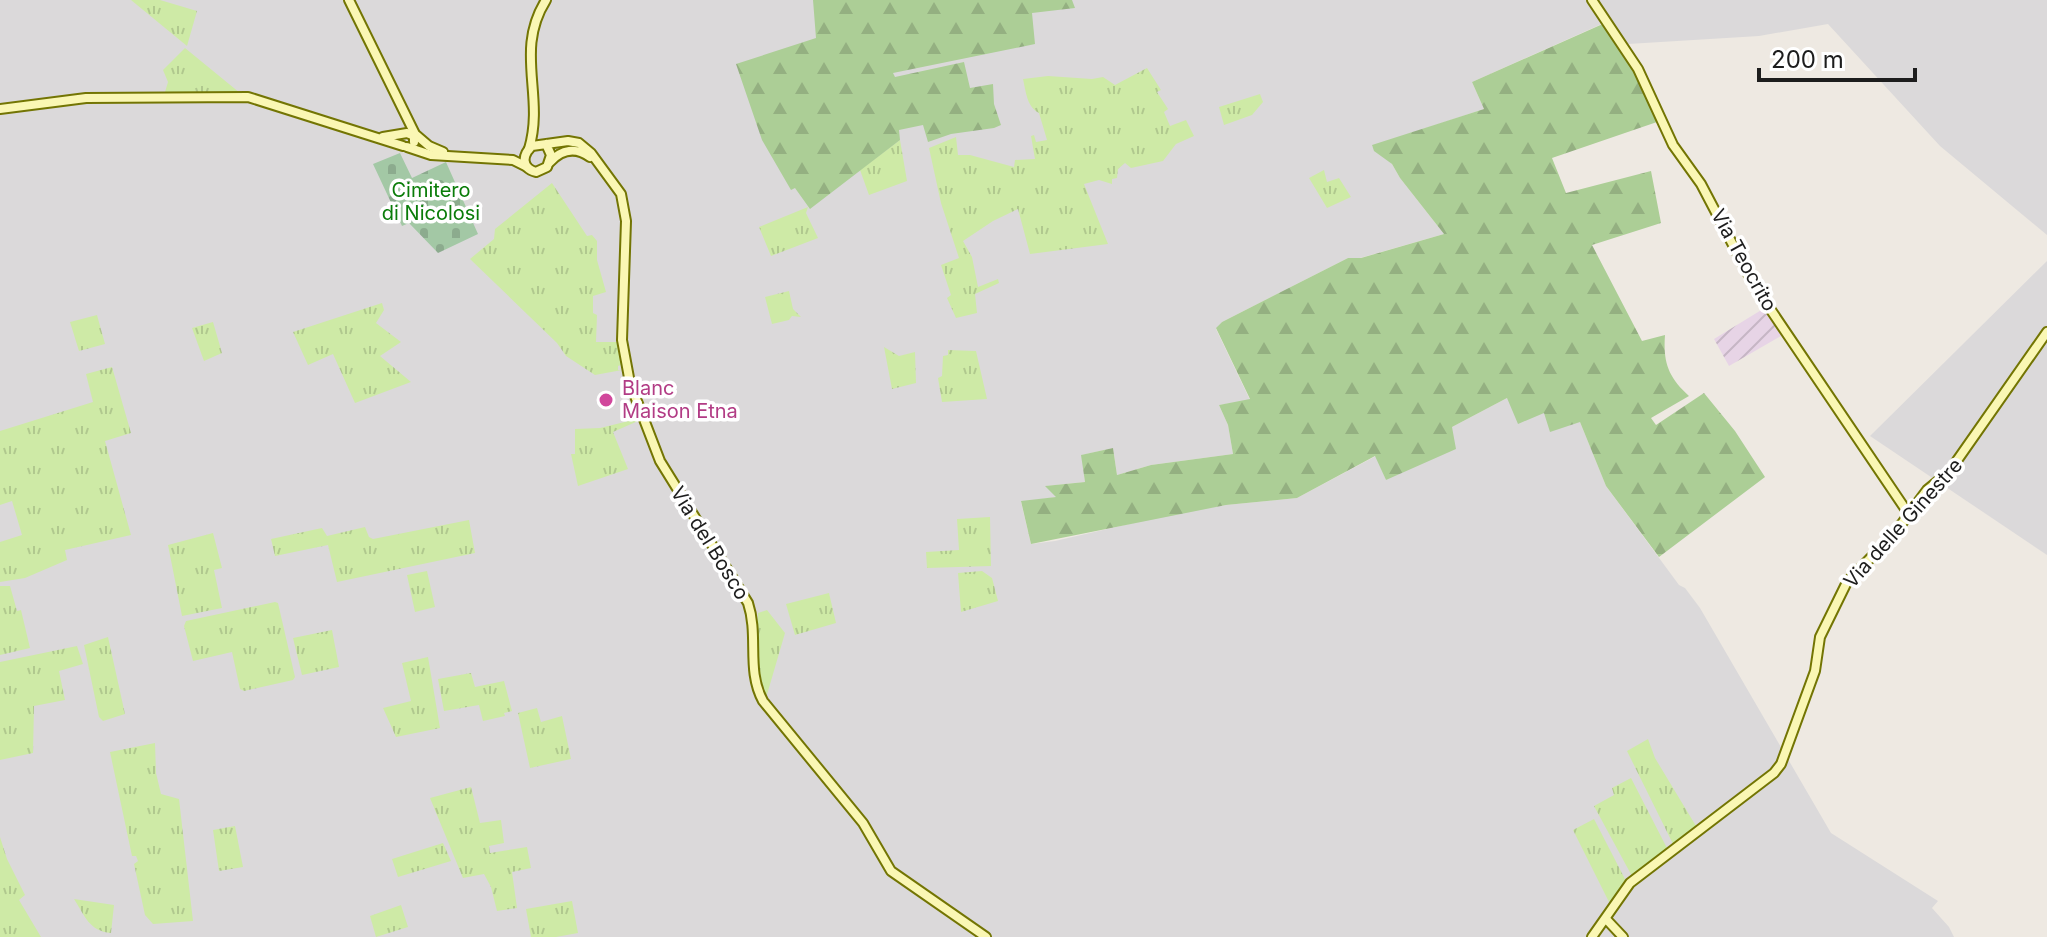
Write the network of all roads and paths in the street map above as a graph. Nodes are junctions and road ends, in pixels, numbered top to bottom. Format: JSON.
{"nodes":[{"id":1,"x":349,"y":0,"type":"edge"},
{"id":2,"x":546,"y":0,"type":"edge"},
{"id":3,"x":1592,"y":0,"type":"edge"},
{"id":4,"x":0,"y":110,"type":"edge"},
{"id":5,"x":535,"y":117,"type":"junction"},
{"id":6,"x":407,"y":138,"type":"junction"},
{"id":7,"x":544,"y":144,"type":"junction"},
{"id":8,"x":528,"y":150,"type":"junction"},
{"id":9,"x":550,"y":162,"type":"junction"},
{"id":10,"x":600,"y":165,"type":"junction"},
{"id":11,"x":527,"y":167,"type":"junction"},
{"id":12,"x":2047,"y":332,"type":"edge"},
{"id":13,"x":1908,"y":513,"type":"junction"},
{"id":14,"x":1606,"y":919,"type":"junction"},
{"id":15,"x":986,"y":937,"type":"edge"},
{"id":16,"x":1592,"y":937,"type":"edge"},
{"id":17,"x":1623,"y":937,"type":"edge"}],
"edges":[{"from":1,"to":6,"type":"main road"},
{"from":2,"to":5,"type":"main road"},
{"from":3,"to":13,"type":"main road","name":"Via Teocrito"},
{"from":4,"to":6,"type":"main road"},
{"from":5,"to":7,"type":"main road"},
{"from":5,"to":8,"type":"main road"},
{"from":6,"to":8,"type":"main road"},
{"from":6,"to":11,"type":"main road"},
{"from":7,"to":8,"type":"main road"},
{"from":7,"to":9,"type":"main road"},
{"from":7,"to":10,"type":"main road","name":"Via del Bosco"},
{"from":8,"to":11,"type":"main road"},
{"from":9,"to":10,"type":"main road"},
{"from":9,"to":11,"type":"main road"},
{"from":10,"to":15,"type":"main road","name":"Via del Bosco"},
{"from":12,"to":13,"type":"main road","name":"Via delle Ginestre"},
{"from":13,"to":14,"type":"main road","name":"Via delle Ginestre"},
{"from":14,"to":16,"type":"main road"},
{"from":14,"to":17,"type":"main road"}]}
